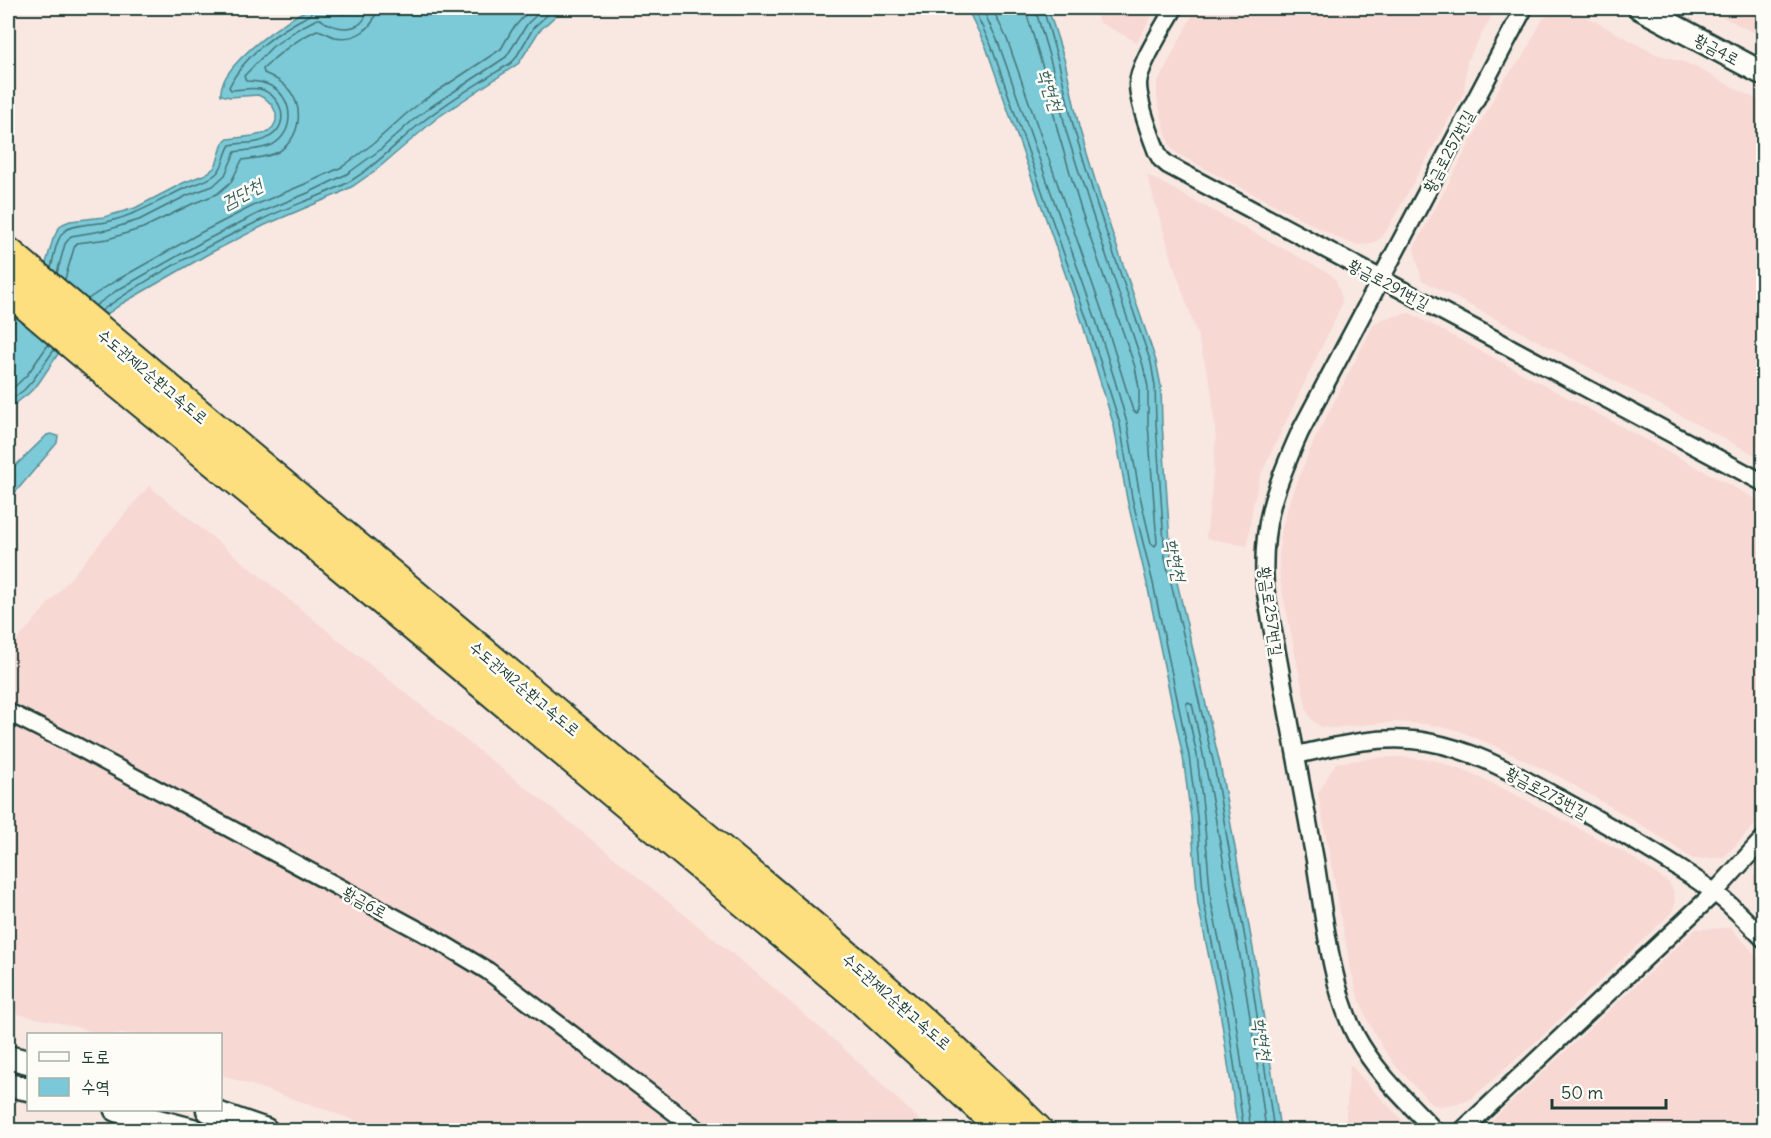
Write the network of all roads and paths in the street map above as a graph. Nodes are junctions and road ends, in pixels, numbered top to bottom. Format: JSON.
{"nodes":[{"id":1,"x":1174,"y":8,"type":"edge"},
{"id":2,"x":1524,"y":8,"type":"edge"},
{"id":3,"x":1640,"y":8,"type":"edge"},
{"id":4,"x":1764,"y":74,"type":"edge"},
{"id":5,"x":8,"y":253,"type":"edge"},
{"id":6,"x":1381,"y":279,"type":"junction"},
{"id":7,"x":8,"y":289,"type":"edge"},
{"id":8,"x":131,"y":376,"type":"junction"},
{"id":9,"x":1764,"y":483,"type":"edge"},
{"id":10,"x":8,"y":712,"type":"edge"},
{"id":11,"x":1297,"y":755,"type":"junction"},
{"id":12,"x":1764,"y":838,"type":"edge"},
{"id":13,"x":1714,"y":893,"type":"junction"},
{"id":14,"x":1764,"y":939,"type":"edge"},
{"id":15,"x":8,"y":1058,"type":"edge"},
{"id":16,"x":27,"y":1062,"type":"edge"},
{"id":17,"x":8,"y":1085,"type":"edge"},
{"id":18,"x":27,"y":1089,"type":"edge"},
{"id":19,"x":120,"y":1111,"type":"edge"},
{"id":20,"x":211,"y":1111,"type":"edge"},
{"id":21,"x":192,"y":1131,"type":"edge"},
{"id":22,"x":266,"y":1131,"type":"edge"},
{"id":23,"x":698,"y":1131,"type":"edge"},
{"id":24,"x":1005,"y":1131,"type":"edge"},
{"id":25,"x":1037,"y":1131,"type":"edge"},
{"id":26,"x":1434,"y":1131,"type":"edge"},
{"id":27,"x":1464,"y":1131,"type":"edge"}],
"edges":[{"from":1,"to":6,"type":"street","name":"황금로291번길"},
{"from":2,"to":6,"type":"street","name":"황금로257번길"},
{"from":3,"to":4,"type":"main road","name":"황금4로"},
{"from":5,"to":8,"type":"highway","name":"수도권제2순환고속도로"},
{"from":6,"to":9,"type":"street","name":"황금로291번길"},
{"from":6,"to":11,"type":"street","name":"황금로257번길"},
{"from":7,"to":8,"type":"highway","name":"수도권제2순환고속도로"},
{"from":8,"to":24,"type":"highway","name":"수도권제2순환고속도로"},
{"from":8,"to":25,"type":"highway","name":"수도권제2순환고속도로"},
{"from":10,"to":23,"type":"street","name":"황금6로"},
{"from":11,"to":13,"type":"street","name":"황금로273번길"},
{"from":11,"to":26,"type":"street","name":"황금로257번길"},
{"from":12,"to":13,"type":"street"},
{"from":13,"to":14,"type":"street","name":"황금로273번길"},
{"from":13,"to":27,"type":"street"},
{"from":15,"to":16,"type":"main road"},
{"from":17,"to":18,"type":"main road"},
{"from":19,"to":21,"type":"main road"},
{"from":20,"to":22,"type":"main road"}]}
